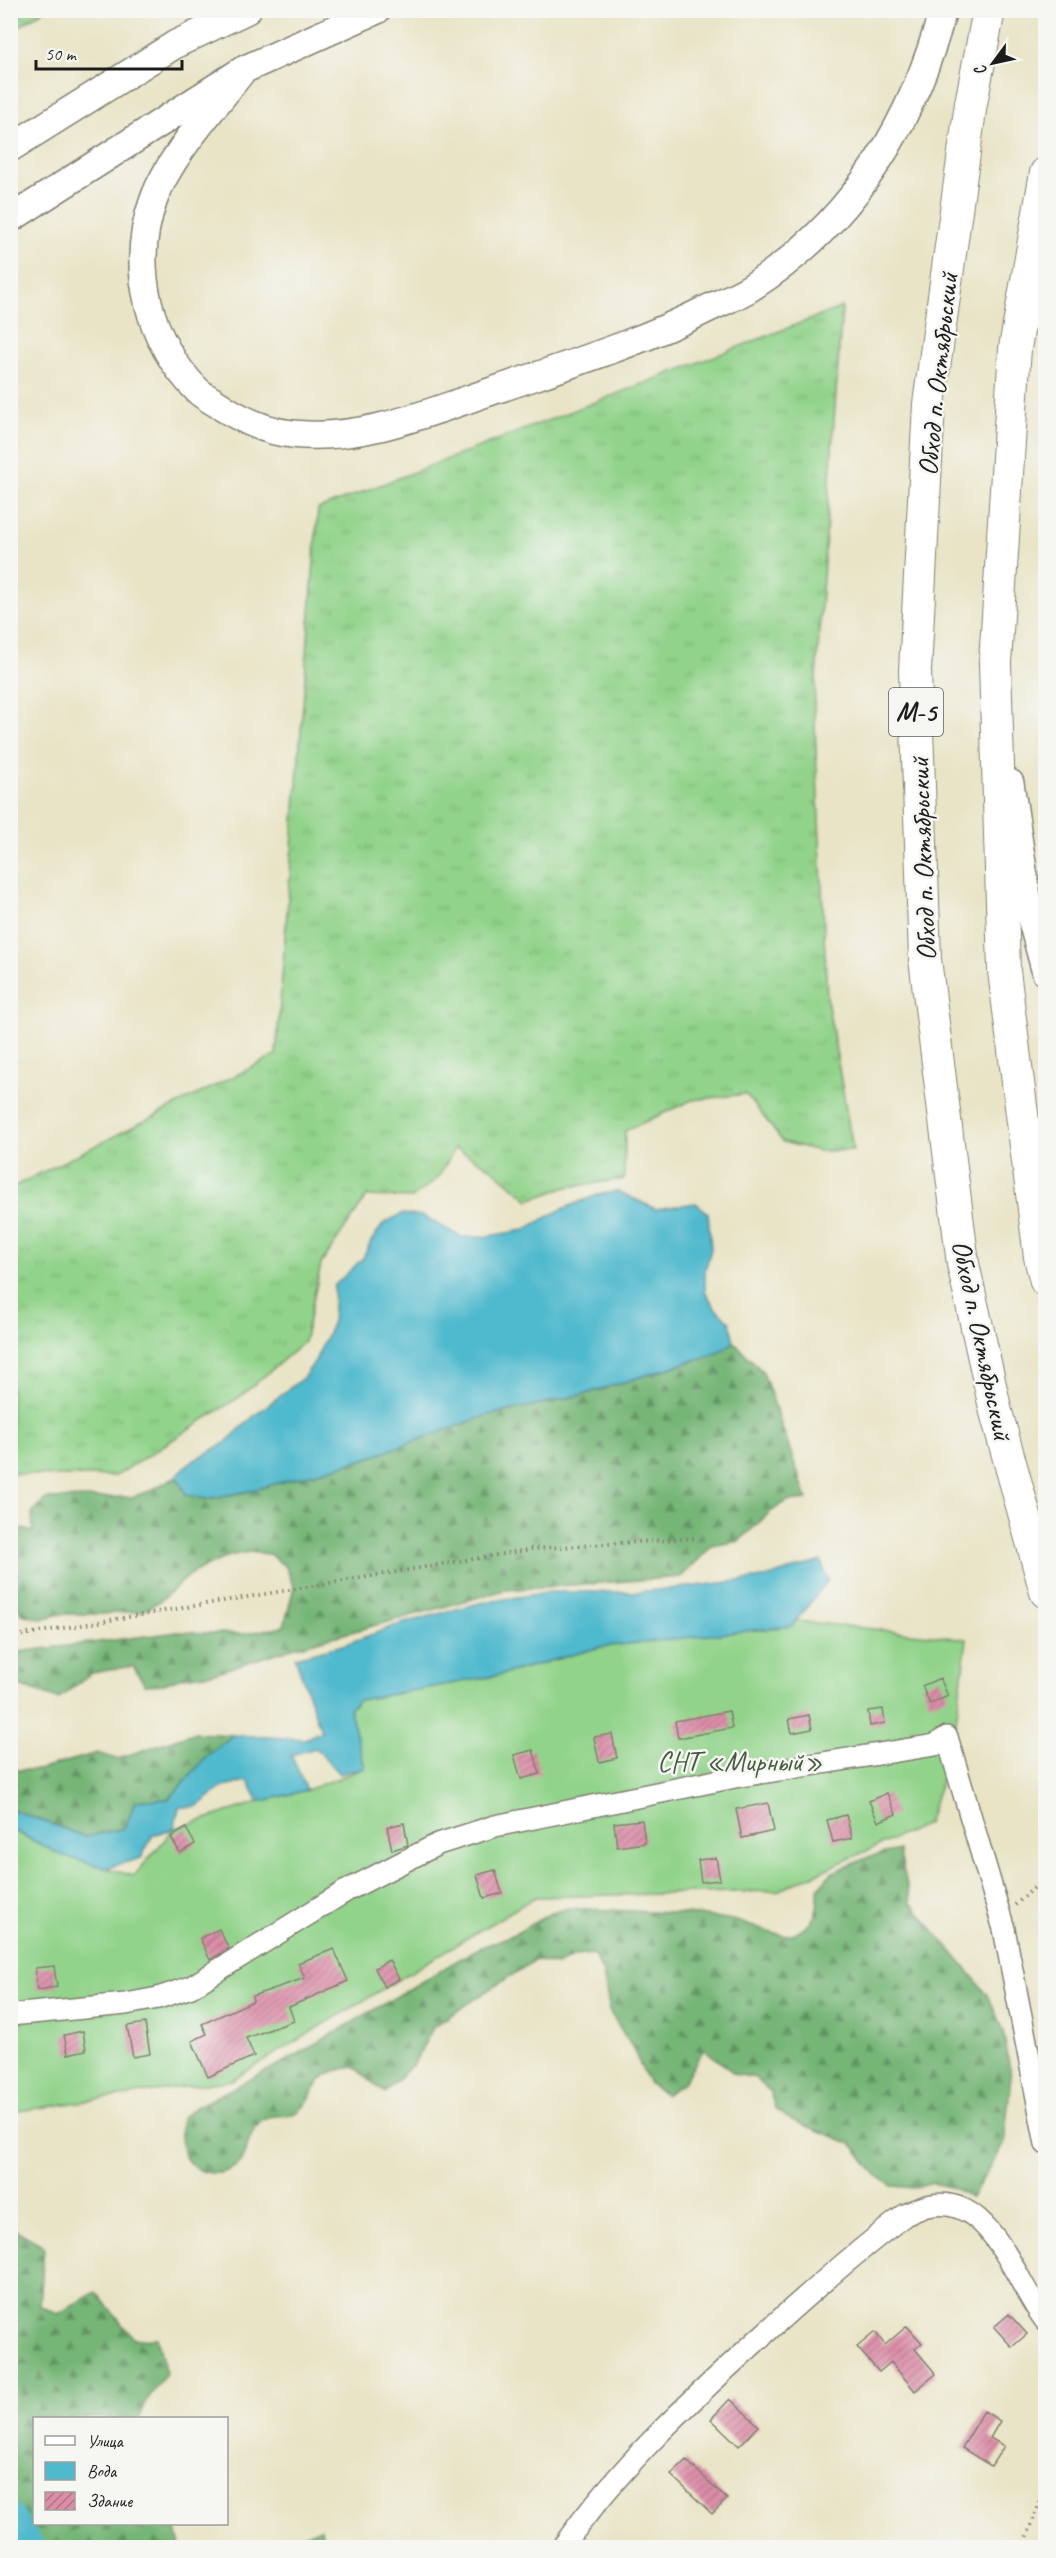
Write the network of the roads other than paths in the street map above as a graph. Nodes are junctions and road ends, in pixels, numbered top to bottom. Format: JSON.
{"nodes":[{"id":1,"x":247,"y":10,"type":"edge"},
{"id":2,"x":377,"y":10,"type":"edge"},
{"id":3,"x":943,"y":10,"type":"edge"},
{"id":4,"x":988,"y":10,"type":"edge"},
{"id":5,"x":243,"y":70,"type":"junction"},
{"id":6,"x":10,"y":148,"type":"edge"},
{"id":7,"x":1046,"y":172,"type":"edge"},
{"id":8,"x":10,"y":219,"type":"edge"},
{"id":9,"x":996,"y":694,"type":"junction"},
{"id":10,"x":1046,"y":973,"type":"edge"},
{"id":11,"x":1046,"y":1281,"type":"edge"},
{"id":12,"x":1043,"y":1582,"type":"edge"},
{"id":13,"x":10,"y":2015,"type":"edge"},
{"id":14,"x":1046,"y":2144,"type":"edge"},
{"id":15,"x":1046,"y":2321,"type":"edge"},
{"id":16,"x":561,"y":2547,"type":"edge"}],
"edges":[{"from":1,"to":6,"type":"main road"},
{"from":2,"to":5,"type":"main road"},
{"from":3,"to":5,"type":"main road"},
{"from":4,"to":12,"type":"highway","name":"Обход п. Октябрьский","number":"М-5"},
{"from":5,"to":8,"type":"main road"},
{"from":7,"to":9,"type":"highway"},
{"from":9,"to":10,"type":"main road"},
{"from":9,"to":11,"type":"highway"},
{"from":13,"to":14,"type":"street"},
{"from":15,"to":16,"type":"street"}]}
